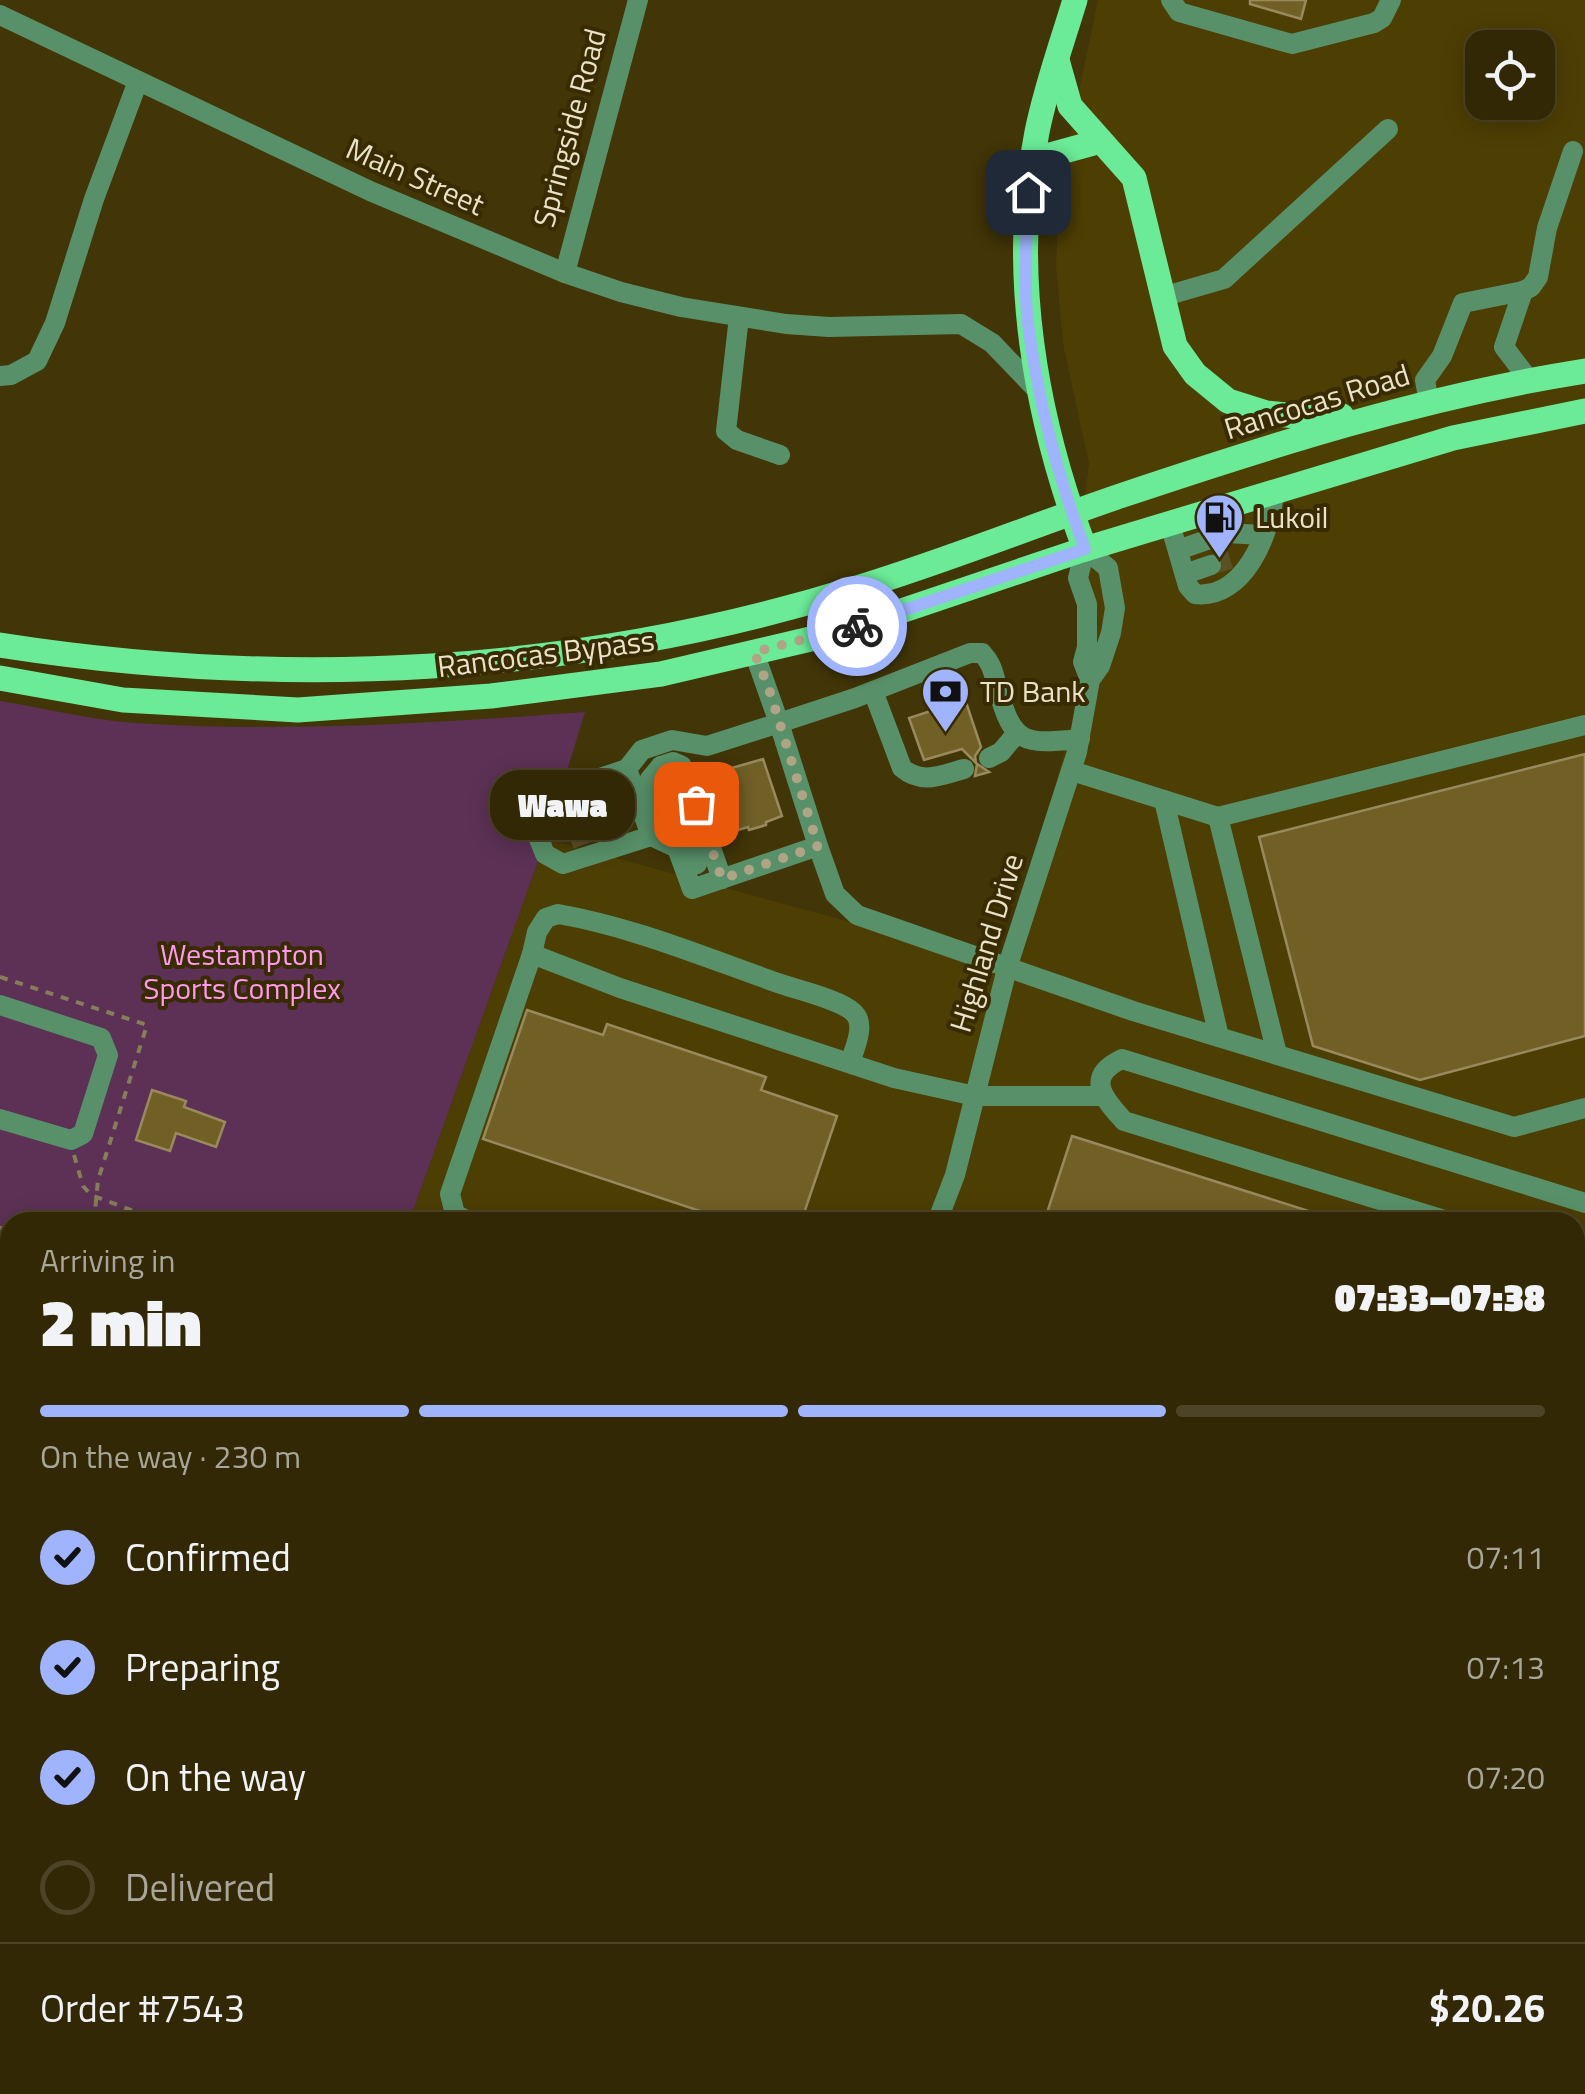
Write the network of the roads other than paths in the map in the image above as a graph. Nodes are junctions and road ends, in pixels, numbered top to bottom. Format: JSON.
{"nodes":[{"id":1,"x":638,"y":0,"type":"edge"},
{"id":2,"x":1075,"y":0,"type":"edge"},
{"id":3,"x":1171,"y":0,"type":"edge"},
{"id":4,"x":1391,"y":0,"type":"edge"},
{"id":5,"x":0,"y":15,"type":"edge"},
{"id":6,"x":1057,"y":60,"type":"junction"},
{"id":7,"x":138,"y":81,"type":"junction"},
{"id":8,"x":1388,"y":129,"type":"dead end"},
{"id":9,"x":1100,"y":141,"type":"junction"},
{"id":10,"x":1572,"y":151,"type":"dead end"},
{"id":11,"x":1032,"y":168,"type":"junction"},
{"id":12,"x":565,"y":273,"type":"junction"},
{"id":13,"x":1522,"y":291,"type":"junction"},
{"id":14,"x":1162,"y":297,"type":"junction"},
{"id":15,"x":739,"y":316,"type":"junction"},
{"id":16,"x":1585,"y":372,"type":"edge"},
{"id":17,"x":0,"y":376,"type":"edge"},
{"id":18,"x":1529,"y":380,"type":"junction"},
{"id":19,"x":1041,"y":394,"type":"junction"},
{"id":20,"x":1429,"y":403,"type":"junction"},
{"id":21,"x":1585,"y":411,"type":"edge"},
{"id":22,"x":1382,"y":414,"type":"junction"},
{"id":23,"x":780,"y":455,"type":"dead end"},
{"id":24,"x":1274,"y":492,"type":"junction"},
{"id":25,"x":1072,"y":514,"type":"junction"},
{"id":26,"x":1170,"y":524,"type":"junction"},
{"id":27,"x":1251,"y":547,"type":"junction"},
{"id":28,"x":1085,"y":549,"type":"junction"},
{"id":29,"x":1178,"y":550,"type":"junction"},
{"id":30,"x":1211,"y":565,"type":"tunnel mouth"},
{"id":31,"x":1185,"y":574,"type":"junction"},
{"id":32,"x":0,"y":645,"type":"edge"},
{"id":33,"x":754,"y":652,"type":"junction"},
{"id":34,"x":0,"y":678,"type":"edge"},
{"id":35,"x":1090,"y":680,"type":"junction"},
{"id":36,"x":873,"y":692,"type":"junction"},
{"id":37,"x":779,"y":723,"type":"junction"},
{"id":38,"x":1585,"y":725,"type":"edge"},
{"id":39,"x":1017,"y":733,"type":"junction"},
{"id":40,"x":1080,"y":740,"type":"junction"},
{"id":41,"x":989,"y":758,"type":"dead end"},
{"id":42,"x":964,"y":768,"type":"dead end"},
{"id":43,"x":627,"y":769,"type":"junction"},
{"id":44,"x":1072,"y":771,"type":"junction"},
{"id":45,"x":1164,"y":800,"type":"junction"},
{"id":46,"x":1218,"y":817,"type":"junction"},
{"id":47,"x":651,"y":836,"type":"junction"},
{"id":48,"x":818,"y":846,"type":"junction"},
{"id":49,"x":713,"y":882,"type":"junction"},
{"id":50,"x":532,"y":954,"type":"junction"},
{"id":51,"x":1008,"y":965,"type":"junction"},
{"id":52,"x":0,"y":1005,"type":"edge"},
{"id":53,"x":1219,"y":1037,"type":"junction"},
{"id":54,"x":1277,"y":1054,"type":"junction"},
{"id":55,"x":850,"y":1063,"type":"junction"},
{"id":56,"x":975,"y":1096,"type":"junction"},
{"id":57,"x":1102,"y":1096,"type":"junction"},
{"id":58,"x":1585,"y":1108,"type":"edge"},
{"id":59,"x":0,"y":1118,"type":"edge"},
{"id":60,"x":1585,"y":1204,"type":"edge"},
{"id":61,"x":454,"y":1212,"type":"edge"},
{"id":62,"x":941,"y":1212,"type":"edge"},
{"id":63,"x":1418,"y":1212,"type":"edge"}],
"edges":[{"from":1,"to":12,"type":"street","name":"Springside Road"},
{"from":2,"to":6,"type":"main road"},
{"from":3,"to":4,"type":"street"},
{"from":5,"to":7,"type":"street","name":"Main Street"},
{"from":6,"to":9,"type":"main road"},
{"from":6,"to":11,"type":"main road"},
{"from":7,"to":12,"type":"street","name":"Main Street"},
{"from":7,"to":17,"type":"street"},
{"from":8,"to":14,"type":"street"},
{"from":9,"to":11,"type":"main road"},
{"from":9,"to":14,"type":"main road"},
{"from":10,"to":13,"type":"street"},
{"from":11,"to":19,"type":"main road"},
{"from":12,"to":15,"type":"street","name":"Main Street"},
{"from":13,"to":18,"type":"street"},
{"from":13,"to":20,"type":"street"},
{"from":14,"to":22,"type":"main road"},
{"from":15,"to":19,"type":"street","name":"Main Street"},
{"from":15,"to":23,"type":"street"},
{"from":16,"to":18,"type":"main road","name":"Rancocas Road"},
{"from":18,"to":20,"type":"main road","name":"Rancocas Road"},
{"from":19,"to":25,"type":"main road"},
{"from":20,"to":22,"type":"main road","name":"Rancocas Road"},
{"from":21,"to":24,"type":"main road"},
{"from":22,"to":25,"type":"main road","name":"Rancocas Road"},
{"from":24,"to":26,"type":"main road"},
{"from":24,"to":27,"type":"street"},
{"from":25,"to":28,"type":"main road"},
{"from":25,"to":32,"type":"main road","name":"Rancocas Bypass"},
{"from":26,"to":28,"type":"main road"},
{"from":26,"to":29,"type":"street"},
{"from":27,"to":29,"type":"street"},
{"from":27,"to":31,"type":"street"},
{"from":28,"to":33,"type":"main road","name":"Rancocas Bypass"},
{"from":28,"to":35,"type":"street","name":"Highland Drive"},
{"from":28,"to":35,"type":"street","name":"Highland Drive"},
{"from":29,"to":31,"type":"street"},
{"from":30,"to":31,"type":"street"},
{"from":33,"to":34,"type":"main road","name":"Rancocas Bypass"},
{"from":33,"to":37,"type":"street"},
{"from":35,"to":40,"type":"street","name":"Highland Drive"},
{"from":36,"to":37,"type":"street"},
{"from":36,"to":39,"type":"street"},
{"from":36,"to":42,"type":"street"},
{"from":37,"to":43,"type":"street"},
{"from":37,"to":48,"type":"street"},
{"from":38,"to":46,"type":"street"},
{"from":39,"to":40,"type":"street"},
{"from":39,"to":41,"type":"street"},
{"from":40,"to":44,"type":"street","name":"Highland Drive"},
{"from":43,"to":47,"type":"street"},
{"from":43,"to":47,"type":"street"},
{"from":44,"to":45,"type":"street"},
{"from":44,"to":51,"type":"street","name":"Highland Drive"},
{"from":45,"to":46,"type":"street"},
{"from":45,"to":53,"type":"street"},
{"from":46,"to":54,"type":"street"},
{"from":47,"to":49,"type":"street"},
{"from":48,"to":49,"type":"street"},
{"from":48,"to":51,"type":"street"},
{"from":49,"to":49,"type":"street"},
{"from":50,"to":55,"type":"street"},
{"from":50,"to":55,"type":"street"},
{"from":50,"to":61,"type":"street"},
{"from":51,"to":53,"type":"street"},
{"from":51,"to":56,"type":"street","name":"Highland Drive"},
{"from":52,"to":59,"type":"street"},
{"from":53,"to":54,"type":"street"},
{"from":54,"to":58,"type":"street"},
{"from":55,"to":56,"type":"street"},
{"from":56,"to":57,"type":"street"},
{"from":56,"to":62,"type":"street","name":"Highland Drive"},
{"from":57,"to":60,"type":"street"},
{"from":57,"to":63,"type":"street"}]}
